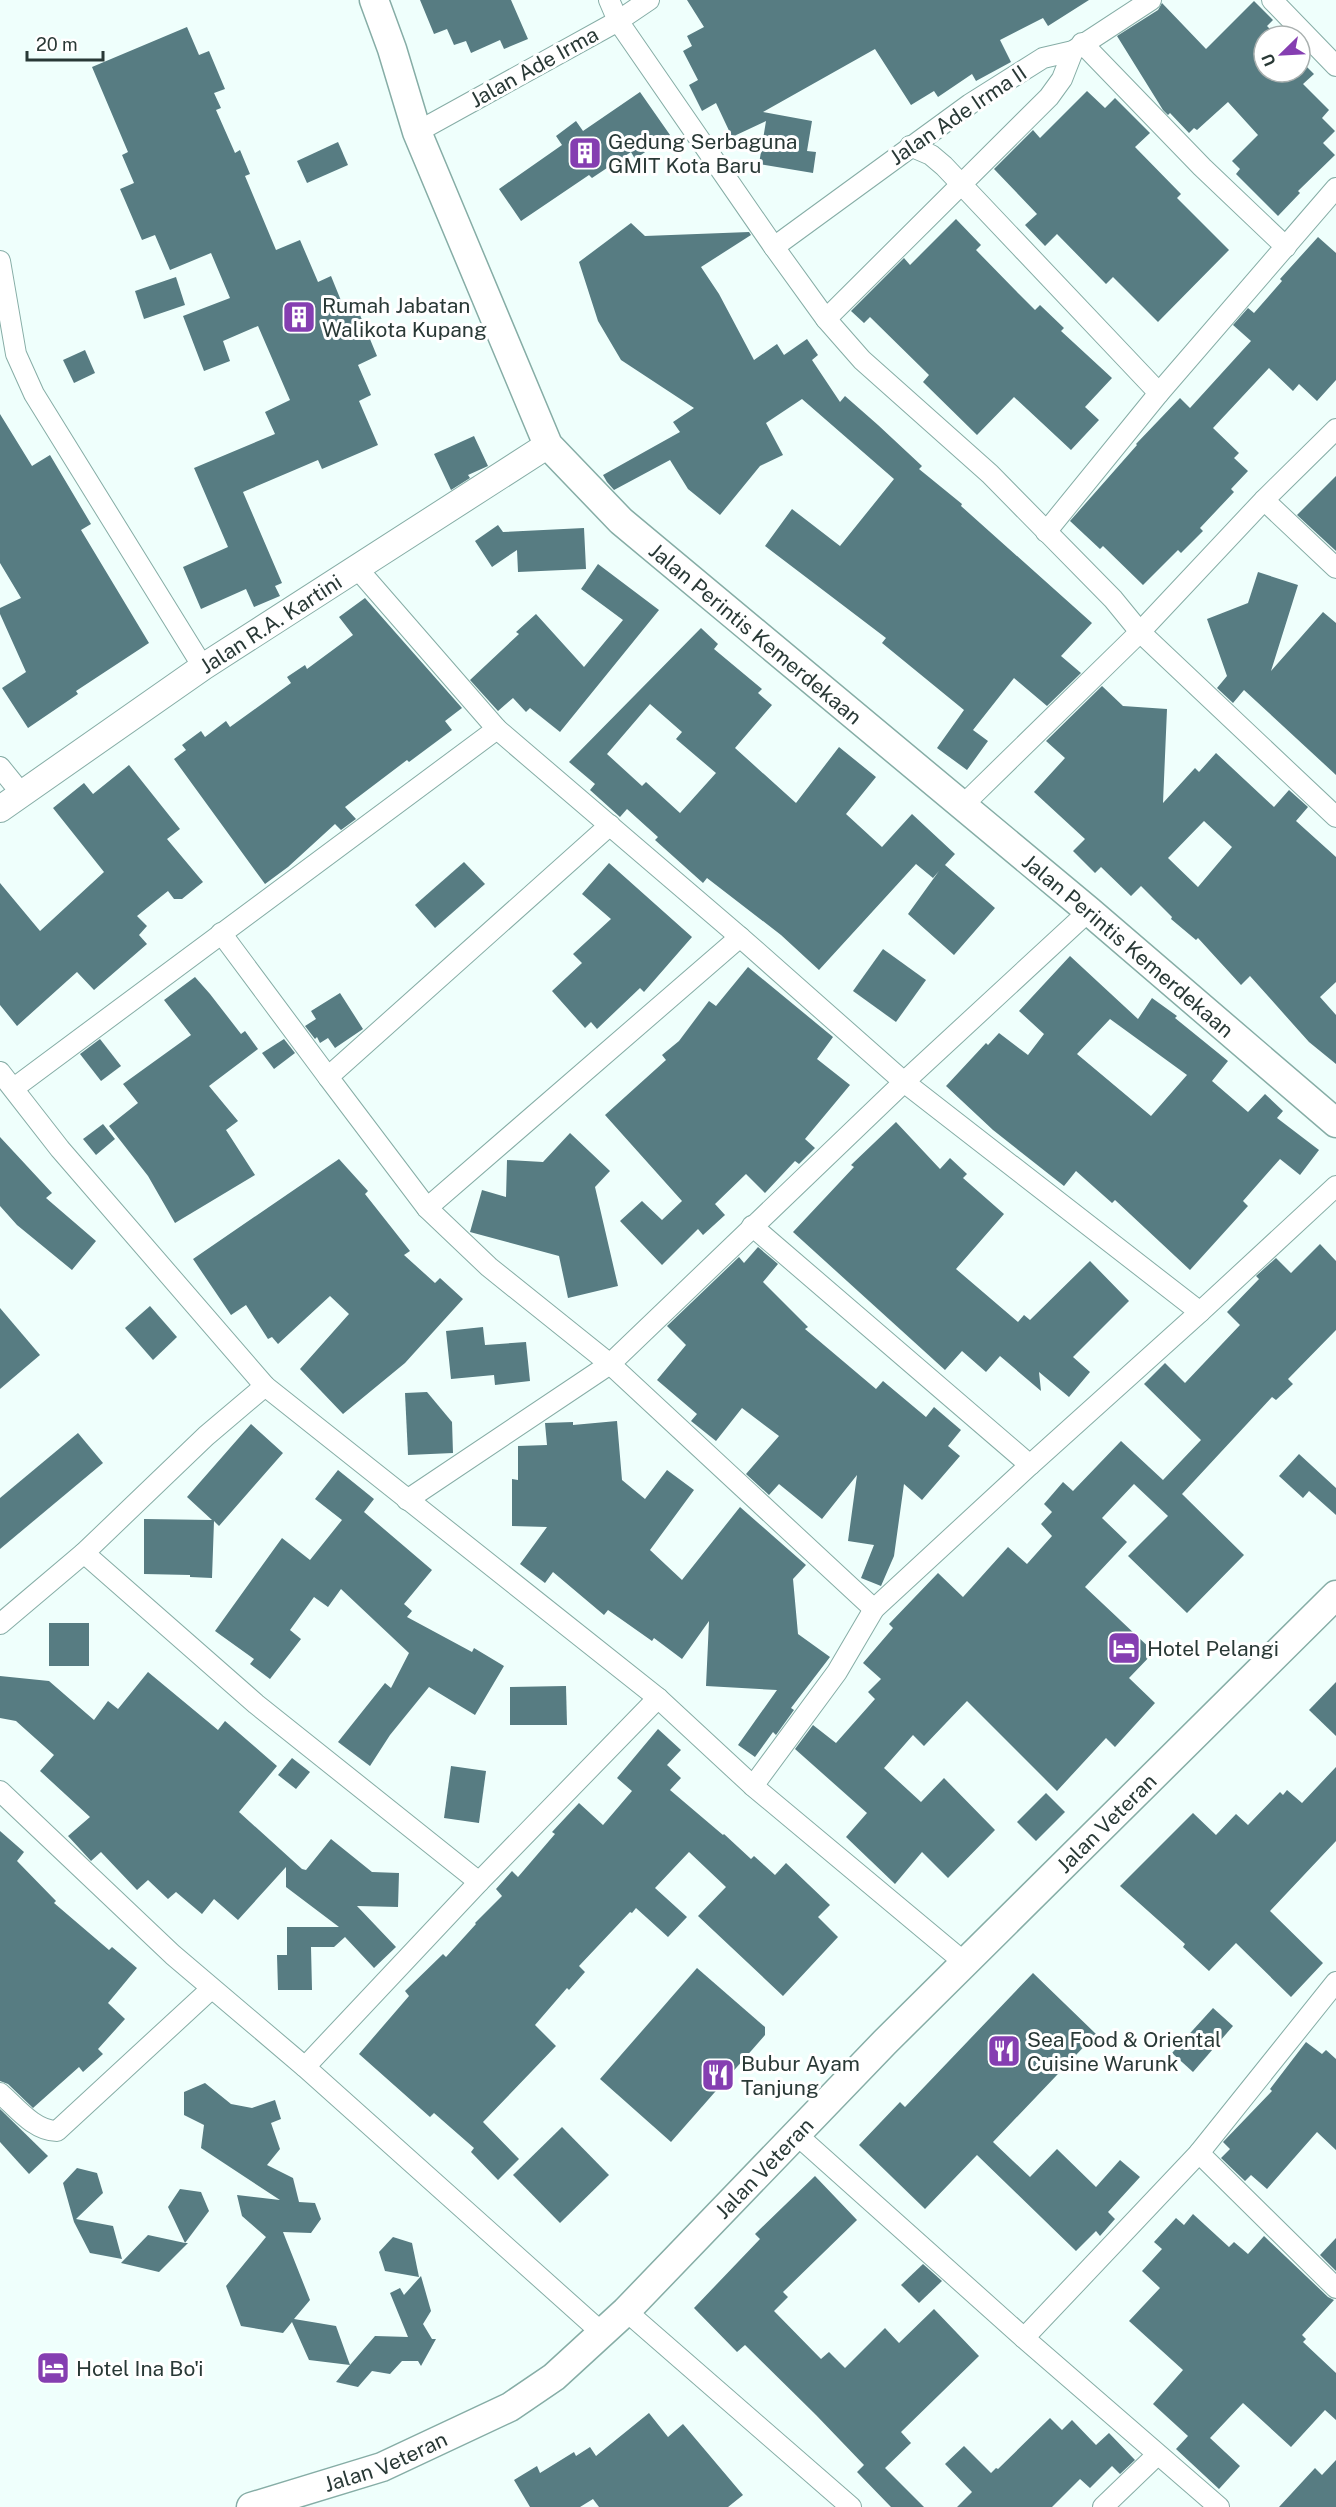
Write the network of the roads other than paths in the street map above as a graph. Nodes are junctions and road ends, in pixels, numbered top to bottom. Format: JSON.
{"nodes":[{"id":1,"x":374,"y":0,"type":"edge"},
{"id":2,"x":609,"y":0,"type":"edge"},
{"id":3,"x":649,"y":0,"type":"edge"},
{"id":4,"x":1151,"y":0,"type":"edge"},
{"id":5,"x":1272,"y":0,"type":"edge"},
{"id":6,"x":618,"y":21,"type":"junction"},
{"id":7,"x":1078,"y":47,"type":"junction"},
{"id":8,"x":1336,"y":66,"type":"edge"},
{"id":9,"x":417,"y":132,"type":"junction"},
{"id":10,"x":910,"y":146,"type":"junction"},
{"id":11,"x":961,"y":185,"type":"junction"},
{"id":12,"x":1336,"y":188,"type":"edge"},
{"id":13,"x":774,"y":247,"type":"junction"},
{"id":14,"x":1286,"y":247,"type":"junction"},
{"id":15,"x":0,"y":261,"type":"edge"},
{"id":16,"x":826,"y":319,"type":"junction"},
{"id":17,"x":1159,"y":393,"type":"junction"},
{"id":18,"x":1336,"y":429,"type":"edge"},
{"id":19,"x":548,"y":446,"type":"junction"},
{"id":20,"x":1264,"y":500,"type":"junction"},
{"id":21,"x":1046,"y":532,"type":"junction"},
{"id":22,"x":356,"y":567,"type":"junction"},
{"id":23,"x":1336,"y":568,"type":"edge"},
{"id":24,"x":1140,"y":632,"type":"junction"},
{"id":25,"x":203,"y":667,"type":"junction"},
{"id":26,"x":497,"y":729,"type":"junction"},
{"id":27,"x":0,"y":767,"type":"edge"},
{"id":28,"x":21,"y":793,"type":"junction"},
{"id":29,"x":961,"y":807,"type":"junction"},
{"id":30,"x":0,"y":809,"type":"edge"},
{"id":31,"x":1336,"y":817,"type":"edge"},
{"id":32,"x":610,"y":825,"type":"junction"},
{"id":33,"x":1089,"y":911,"type":"junction"},
{"id":34,"x":221,"y":933,"type":"junction"},
{"id":35,"x":740,"y":937,"type":"junction"},
{"id":36,"x":0,"y":1072,"type":"edge"},
{"id":37,"x":328,"y":1077,"type":"junction"},
{"id":38,"x":904,"y":1082,"type":"junction"},
{"id":39,"x":14,"y":1088,"type":"junction"},
{"id":40,"x":1336,"y":1123,"type":"edge"},
{"id":41,"x":1336,"y":1186,"type":"edge"},
{"id":42,"x":427,"y":1208,"type":"junction"},
{"id":43,"x":752,"y":1226,"type":"junction"},
{"id":44,"x":1200,"y":1312,"type":"junction"},
{"id":45,"x":610,"y":1364,"type":"junction"},
{"id":46,"x":265,"y":1386,"type":"junction"},
{"id":47,"x":1030,"y":1465,"type":"junction"},
{"id":48,"x":407,"y":1500,"type":"junction"},
{"id":49,"x":84,"y":1553,"type":"junction"},
{"id":50,"x":1336,"y":1595,"type":"edge"},
{"id":51,"x":874,"y":1609,"type":"junction"},
{"id":52,"x":0,"y":1624,"type":"edge"},
{"id":53,"x":658,"y":1698,"type":"junction"},
{"id":54,"x":753,"y":1786,"type":"junction"},
{"id":55,"x":0,"y":1791,"type":"edge"},
{"id":56,"x":479,"y":1882,"type":"junction"},
{"id":57,"x":965,"y":1964,"type":"junction"},
{"id":58,"x":212,"y":1989,"type":"junction"},
{"id":59,"x":1332,"y":1993,"type":"edge"},
{"id":60,"x":305,"y":2067,"type":"junction"},
{"id":61,"x":0,"y":2093,"type":"edge"},
{"id":62,"x":797,"y":2135,"type":"junction"},
{"id":63,"x":1199,"y":2153,"type":"junction"},
{"id":64,"x":1336,"y":2288,"type":"edge"},
{"id":65,"x":626,"y":2311,"type":"junction"},
{"id":66,"x":601,"y":2332,"type":"junction"},
{"id":67,"x":1024,"y":2338,"type":"junction"},
{"id":68,"x":1157,"y":2455,"type":"junction"},
{"id":69,"x":251,"y":2507,"type":"edge"},
{"id":70,"x":851,"y":2507,"type":"edge"},
{"id":71,"x":1103,"y":2507,"type":"edge"},
{"id":72,"x":1219,"y":2507,"type":"edge"}],
"edges":[{"from":1,"to":9,"type":"main road","name":"Jalan Perintis Kemerdekaan"},
{"from":2,"to":6,"type":"street"},
{"from":3,"to":6,"type":"street","name":"Jalan Ade Irma"},
{"from":4,"to":7,"type":"street","name":"Jalan Ade Irma II"},
{"from":5,"to":8,"type":"street"},
{"from":6,"to":9,"type":"street","name":"Jalan Ade Irma"},
{"from":6,"to":13,"type":"street"},
{"from":7,"to":10,"type":"street","name":"Jalan Ade Irma II"},
{"from":7,"to":11,"type":"street"},
{"from":7,"to":14,"type":"street"},
{"from":9,"to":19,"type":"main road","name":"Jalan Perintis Kemerdekaan"},
{"from":10,"to":11,"type":"street"},
{"from":10,"to":13,"type":"street","name":"Jalan Ade Irma II"},
{"from":11,"to":16,"type":"street"},
{"from":11,"to":17,"type":"street"},
{"from":12,"to":14,"type":"street"},
{"from":13,"to":16,"type":"street"},
{"from":14,"to":17,"type":"street"},
{"from":15,"to":25,"type":"street"},
{"from":16,"to":21,"type":"street"},
{"from":17,"to":21,"type":"street"},
{"from":18,"to":20,"type":"street"},
{"from":19,"to":22,"type":"street","name":"Jalan R.A. Kartini"},
{"from":19,"to":29,"type":"main road","name":"Jalan Perintis Kemerdekaan"},
{"from":20,"to":23,"type":"street"},
{"from":20,"to":24,"type":"street"},
{"from":21,"to":24,"type":"street"},
{"from":22,"to":25,"type":"street","name":"Jalan R.A. Kartini"},
{"from":22,"to":26,"type":"street"},
{"from":24,"to":29,"type":"street"},
{"from":24,"to":31,"type":"street"},
{"from":25,"to":28,"type":"street","name":"Jalan R.A. Kartini"},
{"from":26,"to":32,"type":"street"},
{"from":26,"to":34,"type":"street"},
{"from":27,"to":28,"type":"street"},
{"from":28,"to":30,"type":"street","name":"Jalan R.A. Kartini"},
{"from":29,"to":33,"type":"main road","name":"Jalan Perintis Kemerdekaan"},
{"from":32,"to":35,"type":"street"},
{"from":32,"to":37,"type":"street"},
{"from":33,"to":38,"type":"street"},
{"from":33,"to":40,"type":"main road","name":"Jalan Perintis Kemerdekaan"},
{"from":34,"to":37,"type":"street"},
{"from":34,"to":39,"type":"street"},
{"from":35,"to":38,"type":"street"},
{"from":35,"to":42,"type":"street"},
{"from":36,"to":39,"type":"street"},
{"from":37,"to":42,"type":"street"},
{"from":38,"to":43,"type":"street"},
{"from":38,"to":44,"type":"street"},
{"from":39,"to":46,"type":"street"},
{"from":41,"to":44,"type":"street"},
{"from":42,"to":45,"type":"street"},
{"from":43,"to":45,"type":"street"},
{"from":43,"to":47,"type":"street"},
{"from":44,"to":47,"type":"street"},
{"from":45,"to":48,"type":"street"},
{"from":45,"to":51,"type":"street"},
{"from":46,"to":48,"type":"street"},
{"from":46,"to":49,"type":"street"},
{"from":47,"to":51,"type":"street"},
{"from":48,"to":53,"type":"street"},
{"from":49,"to":52,"type":"street"},
{"from":49,"to":56,"type":"street"},
{"from":50,"to":57,"type":"main road","name":"Jalan Veteran"},
{"from":51,"to":54,"type":"street"},
{"from":53,"to":54,"type":"street"},
{"from":53,"to":56,"type":"street"},
{"from":54,"to":57,"type":"street"},
{"from":55,"to":58,"type":"street"},
{"from":56,"to":60,"type":"street"},
{"from":57,"to":62,"type":"main road","name":"Jalan Veteran"},
{"from":58,"to":60,"type":"street"},
{"from":58,"to":61,"type":"street"},
{"from":59,"to":63,"type":"street"},
{"from":60,"to":66,"type":"street"},
{"from":62,"to":65,"type":"main road","name":"Jalan Veteran"},
{"from":62,"to":67,"type":"street"},
{"from":63,"to":64,"type":"street"},
{"from":63,"to":67,"type":"street"},
{"from":65,"to":66,"type":"main road","name":"Jalan Veteran"},
{"from":65,"to":70,"type":"street"},
{"from":66,"to":69,"type":"main road","name":"Jalan Veteran"},
{"from":67,"to":68,"type":"street"},
{"from":68,"to":71,"type":"street"},
{"from":68,"to":72,"type":"street"}]}
